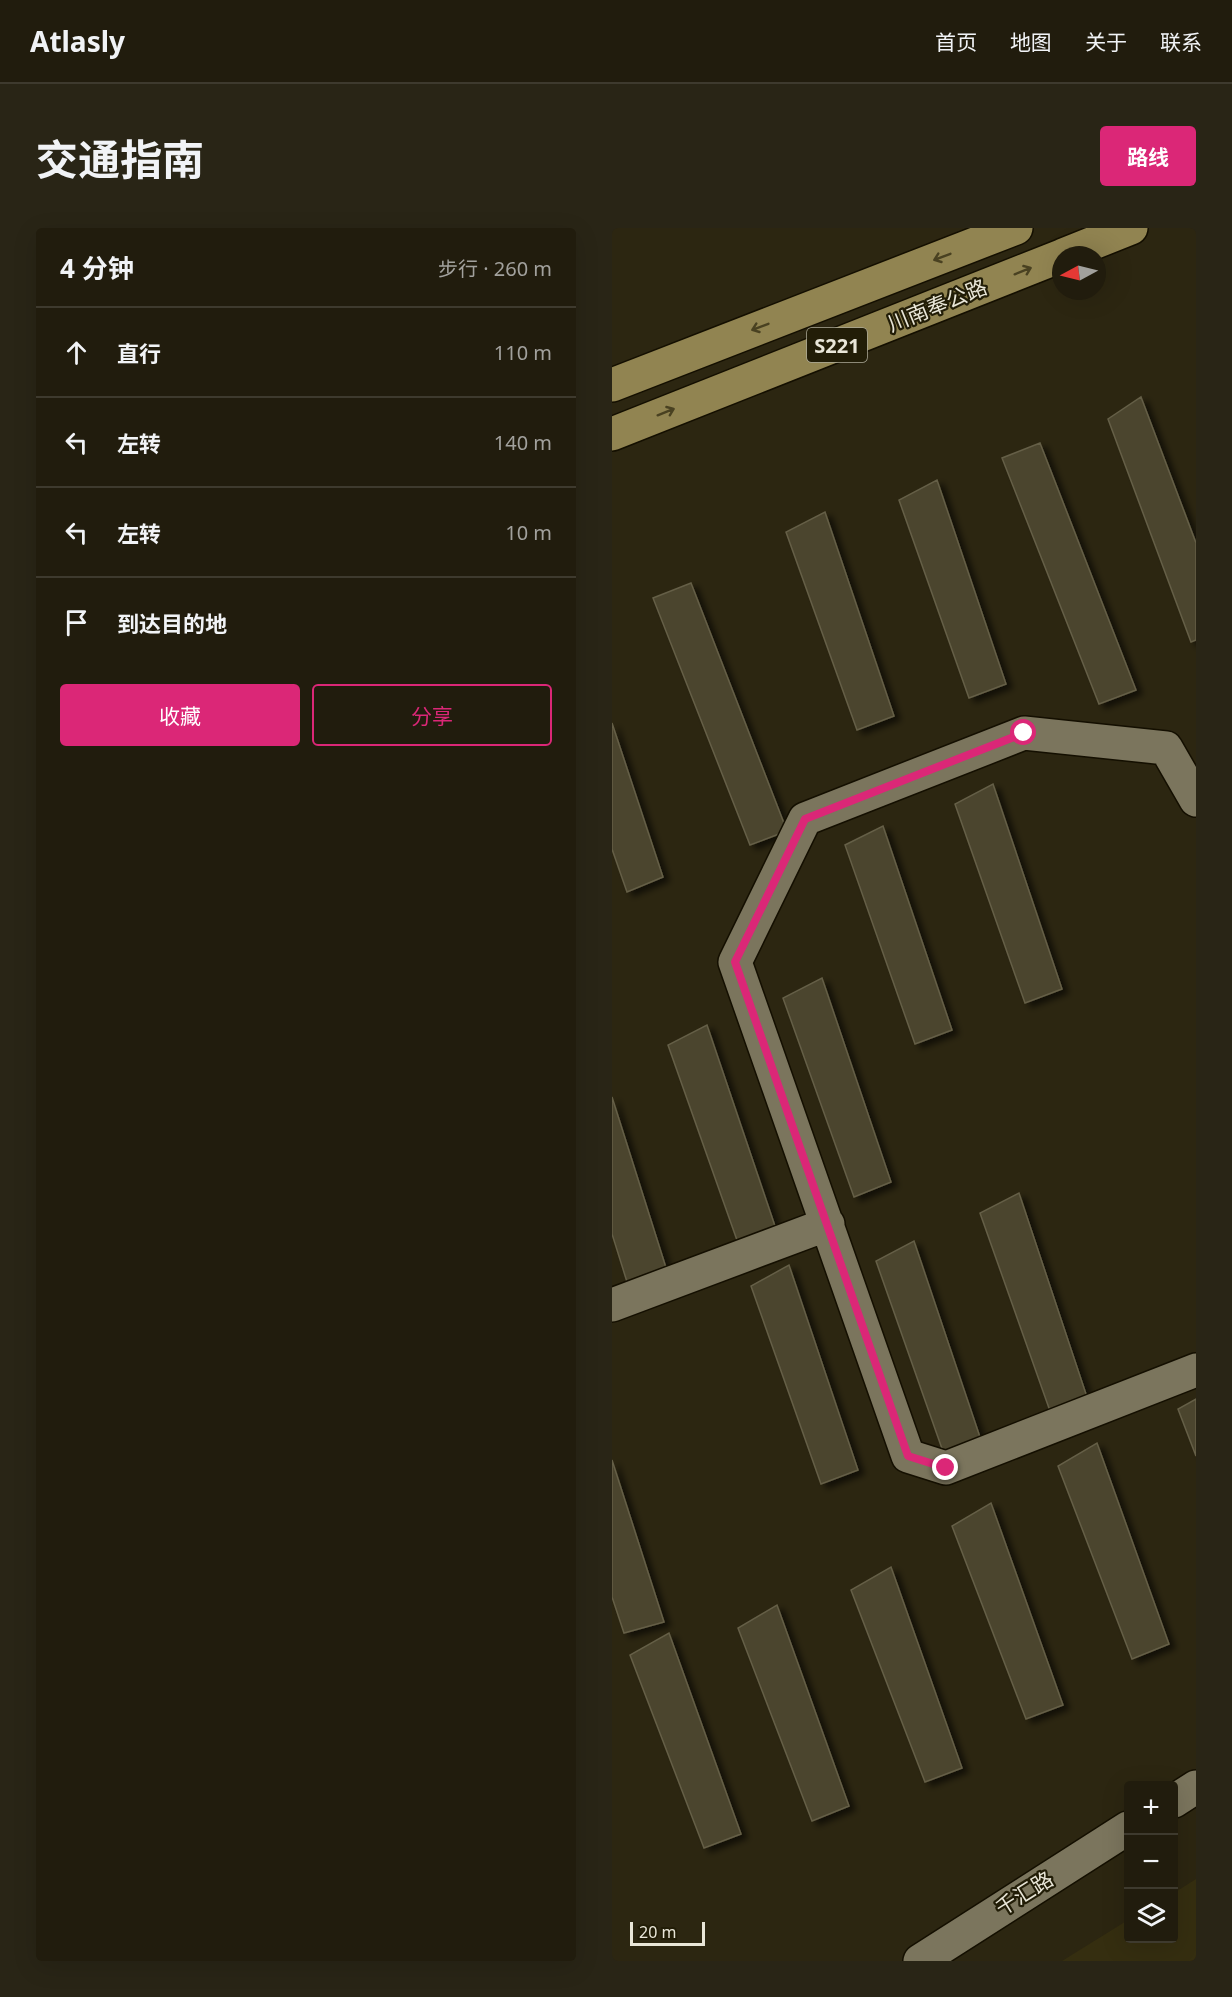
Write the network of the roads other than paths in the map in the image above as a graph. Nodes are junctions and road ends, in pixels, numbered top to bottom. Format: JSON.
{"nodes":[{"id":1,"x":1016,"y":228,"type":"edge"},
{"id":2,"x":1131,"y":228,"type":"edge"},
{"id":3,"x":1085,"y":246,"type":"edge"},
{"id":4,"x":1052,"y":259,"type":"edge"},
{"id":5,"x":612,"y":385,"type":"edge"},
{"id":6,"x":612,"y":434,"type":"edge"},
{"id":7,"x":1196,"y":800,"type":"edge"},
{"id":8,"x":828,"y":1224,"type":"junction"},
{"id":9,"x":612,"y":1305,"type":"edge"},
{"id":10,"x":1196,"y":1370,"type":"edge"},
{"id":11,"x":1196,"y":1787,"type":"edge"},
{"id":12,"x":1178,"y":1798,"type":"edge"},
{"id":13,"x":1124,"y":1830,"type":"edge"},
{"id":14,"x":920,"y":1961,"type":"edge"}],
"edges":[{"from":1,"to":5,"type":"main road","name":"川南奉公路","number":"S221","one_way":true},
{"from":2,"to":3,"type":"main road","name":"川南奉公路","number":"S221"},
{"from":6,"to":4,"type":"main road","name":"川南奉公路","number":"S221","one_way":true},
{"from":7,"to":8,"type":"street"},
{"from":8,"to":9,"type":"street"},
{"from":8,"to":10,"type":"street"},
{"from":11,"to":12,"type":"street"},
{"from":13,"to":14,"type":"street","name":"千汇路"}]}
